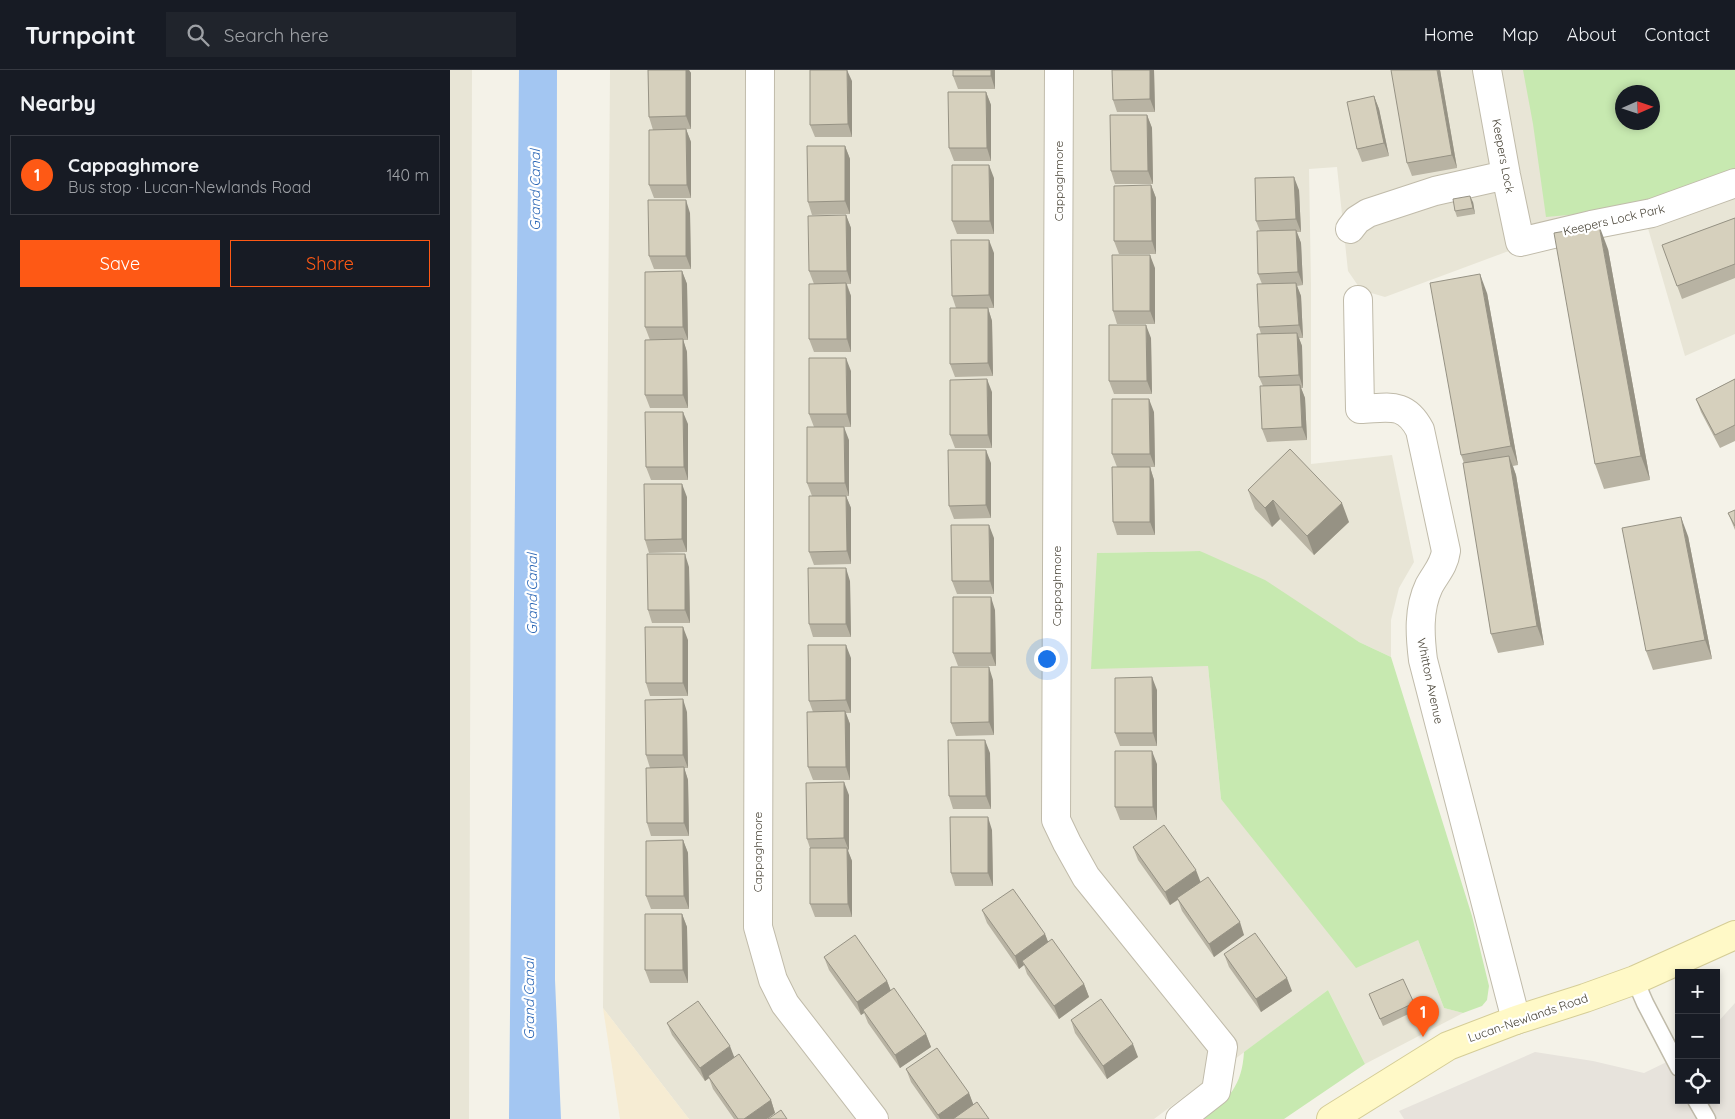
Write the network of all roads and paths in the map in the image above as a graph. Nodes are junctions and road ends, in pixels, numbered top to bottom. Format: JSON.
{"nodes":[{"id":1,"x":760,"y":70,"type":"edge"},
{"id":2,"x":1059,"y":70,"type":"edge"},
{"id":3,"x":1488,"y":70,"type":"edge"},
{"id":4,"x":1506,"y":175,"type":"junction"},
{"id":5,"x":1735,"y":183,"type":"edge"},
{"id":6,"x":1350,"y":229,"type":"dead end"},
{"id":7,"x":1520,"y":242,"type":"joint"},
{"id":8,"x":1358,"y":300,"type":"dead end"},
{"id":9,"x":1735,"y":935,"type":"edge"},
{"id":10,"x":1635,"y":980,"type":"junction"},
{"id":11,"x":1516,"y":1020,"type":"junction"},
{"id":12,"x":1675,"y":1060,"type":"edge"},
{"id":13,"x":1698,"y":1104,"type":"edge"},
{"id":14,"x":874,"y":1119,"type":"edge"},
{"id":15,"x":1180,"y":1119,"type":"edge"},
{"id":16,"x":1331,"y":1119,"type":"edge"},
{"id":17,"x":1707,"y":1119,"type":"edge"}],
"edges":[{"from":1,"to":14,"type":"street","name":"Cappaghmore"},
{"from":2,"to":15,"type":"street","name":"Cappaghmore"},
{"from":3,"to":4,"type":"street","name":"Keepers Lock"},
{"from":4,"to":6,"type":"street"},
{"from":4,"to":7,"type":"street","name":"Keepers Lock"},
{"from":5,"to":7,"type":"street","name":"Keepers Lock Park"},
{"from":8,"to":11,"type":"street","name":"Whitton Avenue"},
{"from":9,"to":10,"type":"street","name":"Lucan-Newlands Road"},
{"from":10,"to":11,"type":"street","name":"Lucan-Newlands Road"},
{"from":10,"to":12,"type":"lane"},
{"from":11,"to":16,"type":"street","name":"Lucan-Newlands Road"},
{"from":13,"to":17,"type":"lane"}]}
